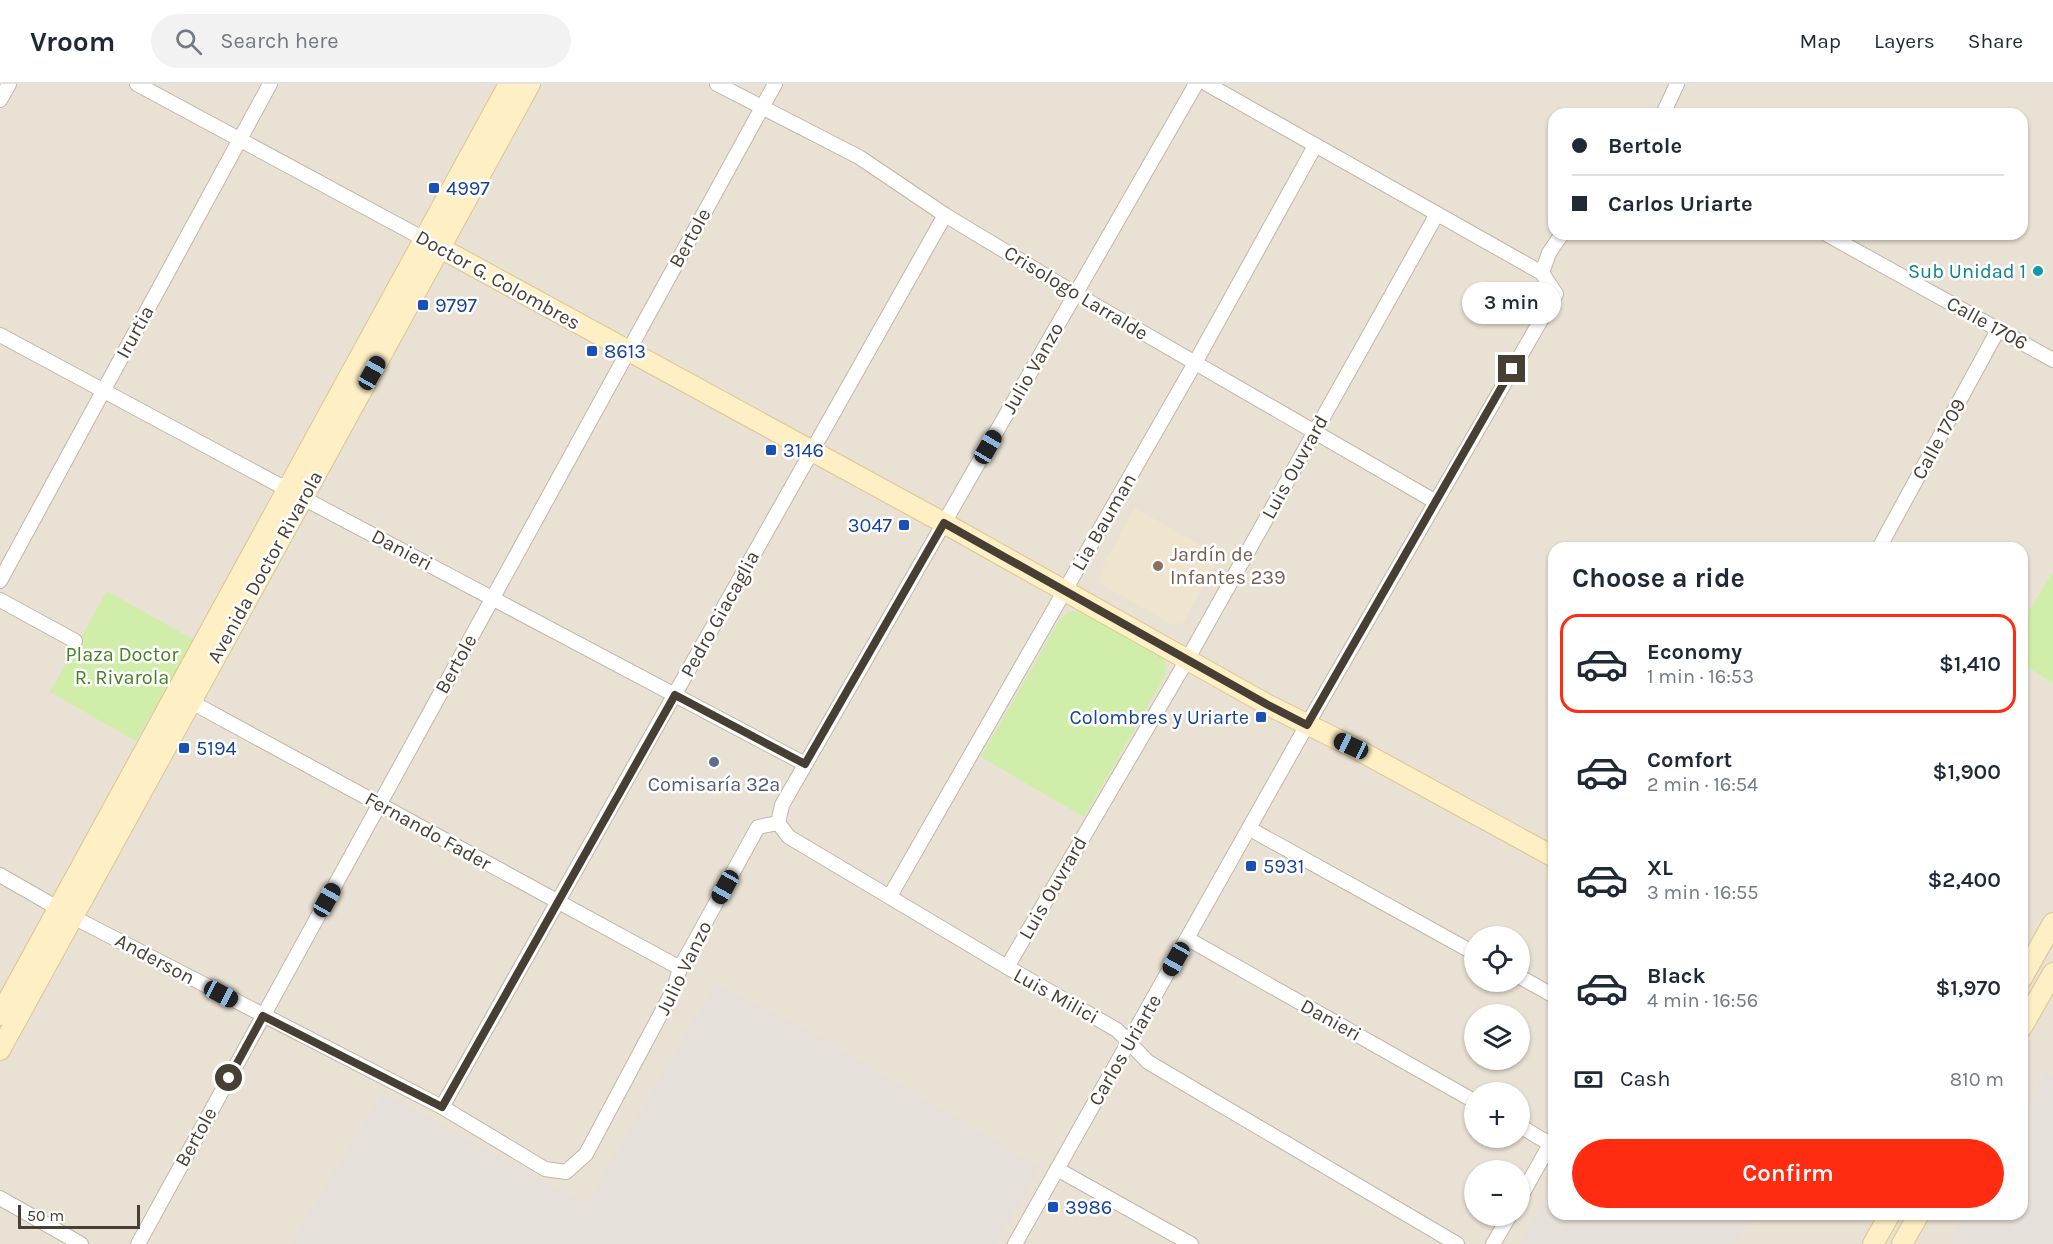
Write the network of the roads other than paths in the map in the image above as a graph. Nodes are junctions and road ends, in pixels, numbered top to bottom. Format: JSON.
{"nodes":[{"id":1,"x":9,"y":84,"type":"edge"},
{"id":2,"x":137,"y":84,"type":"edge"},
{"id":3,"x":270,"y":84,"type":"edge"},
{"id":4,"x":509,"y":84,"type":"edge"},
{"id":5,"x":530,"y":84,"type":"edge"},
{"id":6,"x":717,"y":84,"type":"edge"},
{"id":7,"x":775,"y":84,"type":"edge"},
{"id":8,"x":1196,"y":84,"type":"edge"},
{"id":9,"x":1207,"y":84,"type":"edge"},
{"id":10,"x":1677,"y":84,"type":"edge"},
{"id":11,"x":0,"y":100,"type":"edge"},
{"id":12,"x":762,"y":108,"type":"junction"},
{"id":13,"x":1665,"y":108,"type":"edge"},
{"id":14,"x":240,"y":140,"type":"junction"},
{"id":15,"x":1315,"y":146,"type":"junction"},
{"id":16,"x":1437,"y":214,"type":"junction"},
{"id":17,"x":945,"y":215,"type":"junction"},
{"id":18,"x":1558,"y":240,"type":"edge"},
{"id":19,"x":1837,"y":240,"type":"edge"},
{"id":20,"x":432,"y":244,"type":"junction"},
{"id":21,"x":1542,"y":273,"type":"junction"},
{"id":22,"x":1076,"y":294,"type":"junction"},
{"id":23,"x":1998,"y":330,"type":"junction"},
{"id":24,"x":0,"y":335,"type":"edge"},
{"id":25,"x":627,"y":350,"type":"junction"},
{"id":26,"x":2053,"y":360,"type":"edge"},
{"id":27,"x":1195,"y":363,"type":"junction"},
{"id":28,"x":104,"y":390,"type":"junction"},
{"id":29,"x":1314,"y":432,"type":"junction"},
{"id":30,"x":812,"y":451,"type":"junction"},
{"id":31,"x":295,"y":494,"type":"junction"},
{"id":32,"x":1436,"y":502,"type":"junction"},
{"id":33,"x":944,"y":523,"type":"junction"},
{"id":34,"x":1882,"y":542,"type":"edge"},
{"id":35,"x":0,"y":580,"type":"edge"},
{"id":36,"x":1065,"y":591,"type":"junction"},
{"id":37,"x":492,"y":598,"type":"junction"},
{"id":38,"x":0,"y":600,"type":"edge"},
{"id":39,"x":75,"y":641,"type":"dead end"},
{"id":40,"x":1187,"y":660,"type":"junction"},
{"id":41,"x":675,"y":695,"type":"junction"},
{"id":42,"x":183,"y":698,"type":"junction"},
{"id":43,"x":1307,"y":725,"type":"junction"},
{"id":44,"x":805,"y":764,"type":"junction"},
{"id":45,"x":379,"y":804,"type":"junction"},
{"id":46,"x":778,"y":823,"type":"junction"},
{"id":47,"x":1250,"y":829,"type":"junction"},
{"id":48,"x":1548,"y":854,"type":"edge"},
{"id":49,"x":0,"y":875,"type":"edge"},
{"id":50,"x":890,"y":897,"type":"junction"},
{"id":51,"x":558,"y":902,"type":"junction"},
{"id":52,"x":66,"y":912,"type":"junction"},
{"id":53,"x":2053,"y":922,"type":"edge"},
{"id":54,"x":1188,"y":939,"type":"junction"},
{"id":55,"x":1464,"y":947,"type":"edge"},
{"id":56,"x":2028,"y":967,"type":"edge"},
{"id":57,"x":680,"y":968,"type":"junction"},
{"id":58,"x":1007,"y":968,"type":"junction"},
{"id":59,"x":2053,"y":973,"type":"edge"},
{"id":60,"x":1530,"y":983,"type":"edge"},
{"id":61,"x":1548,"y":993,"type":"edge"},
{"id":62,"x":0,"y":1015,"type":"edge"},
{"id":63,"x":263,"y":1016,"type":"junction"},
{"id":64,"x":2028,"y":1017,"type":"edge"},
{"id":65,"x":1130,"y":1042,"type":"junction"},
{"id":66,"x":0,"y":1050,"type":"edge"},
{"id":67,"x":1464,"y":1095,"type":"edge"},
{"id":68,"x":442,"y":1107,"type":"junction"},
{"id":69,"x":1530,"y":1130,"type":"edge"},
{"id":70,"x":1548,"y":1138,"type":"edge"},
{"id":71,"x":1548,"y":1147,"type":"edge"},
{"id":72,"x":1057,"y":1169,"type":"junction"},
{"id":73,"x":566,"y":1172,"type":"joint"},
{"id":74,"x":1530,"y":1180,"type":"edge"},
{"id":75,"x":0,"y":1198,"type":"edge"},
{"id":76,"x":1887,"y":1220,"type":"edge"},
{"id":77,"x":1916,"y":1220,"type":"edge"},
{"id":78,"x":1504,"y":1226,"type":"edge"},
{"id":79,"x":81,"y":1244,"type":"edge"},
{"id":80,"x":138,"y":1244,"type":"edge"},
{"id":81,"x":1015,"y":1244,"type":"edge"},
{"id":82,"x":1191,"y":1244,"type":"edge"},
{"id":83,"x":1457,"y":1244,"type":"edge"},
{"id":84,"x":1494,"y":1244,"type":"edge"},
{"id":85,"x":1873,"y":1244,"type":"edge"},
{"id":86,"x":1902,"y":1244,"type":"edge"}],
"edges":[{"from":1,"to":11,"type":"street"},
{"from":2,"to":14,"type":"street","name":"Doctor G. Colombres"},
{"from":3,"to":14,"type":"street","name":"Irurtia"},
{"from":4,"to":20,"type":"street","name":"Avenida Doctor Rivarola"},
{"from":5,"to":20,"type":"street","name":"Avenida Doctor Rivarola"},
{"from":6,"to":12,"type":"street","name":"Crisologo Larralde"},
{"from":7,"to":12,"type":"street","name":"Bertole"},
{"from":8,"to":22,"type":"street","name":"Julio Vanzo"},
{"from":9,"to":15,"type":"street"},
{"from":10,"to":13,"type":"street"},
{"from":12,"to":17,"type":"street","name":"Crisologo Larralde"},
{"from":12,"to":25,"type":"street","name":"Bertole"},
{"from":14,"to":20,"type":"street","name":"Doctor G. Colombres"},
{"from":14,"to":28,"type":"street","name":"Irurtia"},
{"from":15,"to":16,"type":"street"},
{"from":15,"to":27,"type":"street","name":"Lia Bauman"},
{"from":16,"to":21,"type":"street"},
{"from":16,"to":29,"type":"street","name":"Luis Ouvrard"},
{"from":17,"to":22,"type":"street","name":"Crisologo Larralde"},
{"from":17,"to":30,"type":"street","name":"Pedro Giacaglia"},
{"from":18,"to":21,"type":"street"},
{"from":19,"to":23,"type":"street","name":"Calle 1706"},
{"from":20,"to":25,"type":"street","name":"Doctor G. Colombres"},
{"from":20,"to":31,"type":"street","name":"Avenida Doctor Rivarola"},
{"from":21,"to":32,"type":"street","name":"Carlos Uriarte"},
{"from":22,"to":27,"type":"street","name":"Crisologo Larralde"},
{"from":22,"to":33,"type":"street","name":"Julio Vanzo"},
{"from":23,"to":26,"type":"street","name":"Calle 1706"},
{"from":23,"to":34,"type":"street","name":"Calle 1709"},
{"from":24,"to":28,"type":"street","name":"Danieri"},
{"from":25,"to":30,"type":"street","name":"Doctor G. Colombres"},
{"from":25,"to":37,"type":"street","name":"Bertole"},
{"from":27,"to":29,"type":"street","name":"Crisologo Larralde"},
{"from":27,"to":36,"type":"street","name":"Lia Bauman"},
{"from":28,"to":31,"type":"street","name":"Danieri"},
{"from":28,"to":35,"type":"street","name":"Irurtia"},
{"from":29,"to":32,"type":"street","name":"Crisologo Larralde"},
{"from":29,"to":40,"type":"street","name":"Luis Ouvrard"},
{"from":30,"to":33,"type":"street","name":"Doctor G. Colombres"},
{"from":30,"to":41,"type":"street","name":"Pedro Giacaglia"},
{"from":31,"to":37,"type":"street","name":"Danieri"},
{"from":31,"to":42,"type":"street","name":"Avenida Doctor Rivarola"},
{"from":32,"to":43,"type":"street","name":"Carlos Uriarte"},
{"from":33,"to":36,"type":"street","name":"Doctor G. Colombres"},
{"from":33,"to":44,"type":"street","name":"Julio Vanzo"},
{"from":36,"to":40,"type":"street","name":"Doctor G. Colombres"},
{"from":36,"to":50,"type":"street","name":"Lia Bauman"},
{"from":37,"to":41,"type":"street","name":"Danieri"},
{"from":37,"to":45,"type":"street","name":"Bertole"},
{"from":38,"to":39,"type":"street"},
{"from":40,"to":43,"type":"street","name":"Doctor G. Colombres"},
{"from":40,"to":58,"type":"street","name":"Luis Ouvrard"},
{"from":41,"to":44,"type":"street","name":"Danieri"},
{"from":41,"to":51,"type":"street","name":"Pedro Giacaglia"},
{"from":42,"to":45,"type":"street","name":"Fernando Fader"},
{"from":42,"to":52,"type":"street","name":"Avenida Doctor Rivarola"},
{"from":43,"to":47,"type":"street","name":"Carlos Uriarte"},
{"from":43,"to":48,"type":"street","name":"Doctor G. Colombres"},
{"from":44,"to":46,"type":"street","name":"Julio Vanzo"},
{"from":45,"to":51,"type":"street","name":"Fernando Fader"},
{"from":45,"to":63,"type":"street","name":"Bertole"},
{"from":46,"to":50,"type":"street","name":"Luis Milici"},
{"from":46,"to":57,"type":"street","name":"Julio Vanzo"},
{"from":47,"to":54,"type":"street","name":"Carlos Uriarte"},
{"from":47,"to":55,"type":"street"},
{"from":49,"to":52,"type":"street","name":"Anderson"},
{"from":50,"to":58,"type":"street","name":"Luis Milici"},
{"from":51,"to":57,"type":"street","name":"Fernando Fader"},
{"from":51,"to":68,"type":"street","name":"Pedro Giacaglia"},
{"from":52,"to":62,"type":"street","name":"Avenida Doctor Rivarola"},
{"from":52,"to":63,"type":"street","name":"Anderson"},
{"from":52,"to":66,"type":"street","name":"Avenida Doctor Rivarola"},
{"from":53,"to":56,"type":"street"},
{"from":54,"to":65,"type":"street","name":"Carlos Uriarte"},
{"from":54,"to":67,"type":"street","name":"Danieri"},
{"from":57,"to":73,"type":"street","name":"Julio Vanzo"},
{"from":58,"to":65,"type":"street","name":"Luis Milici"},
{"from":59,"to":64,"type":"street"},
{"from":60,"to":61,"type":"street"},
{"from":63,"to":68,"type":"street","name":"Anderson"},
{"from":63,"to":80,"type":"street","name":"Bertole"},
{"from":65,"to":72,"type":"street","name":"Carlos Uriarte"},
{"from":65,"to":83,"type":"street","name":"Luis Milici"},
{"from":68,"to":73,"type":"street","name":"Anderson"},
{"from":69,"to":70,"type":"street"},
{"from":71,"to":74,"type":"street"},
{"from":72,"to":81,"type":"street","name":"Carlos Uriarte"},
{"from":72,"to":82,"type":"street"},
{"from":75,"to":79,"type":"street"},
{"from":76,"to":85,"type":"street"},
{"from":77,"to":86,"type":"street"},
{"from":78,"to":84,"type":"street"}]}
